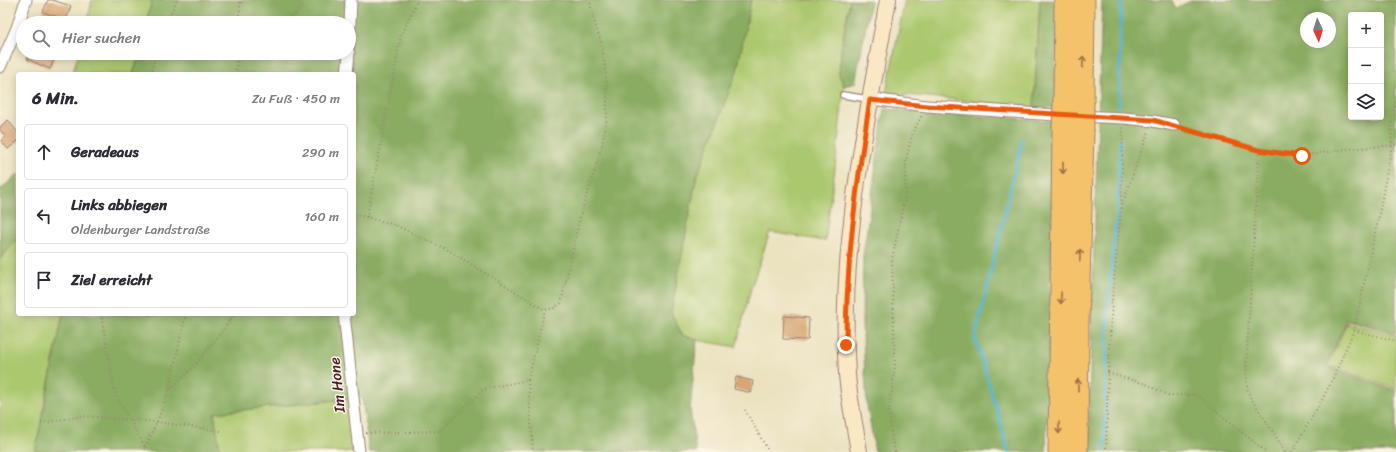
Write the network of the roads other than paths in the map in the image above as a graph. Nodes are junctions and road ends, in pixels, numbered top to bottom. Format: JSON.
{"nodes":[{"id":1,"x":26,"y":0,"type":"edge"},
{"id":2,"x":352,"y":0,"type":"edge"},
{"id":3,"x":888,"y":0,"type":"edge"},
{"id":4,"x":1065,"y":0,"type":"edge"},
{"id":5,"x":1084,"y":0,"type":"edge"},
{"id":6,"x":20,"y":16,"type":"edge"},
{"id":7,"x":351,"y":16,"type":"edge"},
{"id":8,"x":16,"y":28,"type":"edge"},
{"id":9,"x":348,"y":60,"type":"edge"},
{"id":10,"x":0,"y":67,"type":"edge"},
{"id":11,"x":347,"y":72,"type":"edge"},
{"id":12,"x":844,"y":95,"type":"dead end"},
{"id":13,"x":870,"y":100,"type":"junction"},
{"id":14,"x":1073,"y":101,"type":"junction"},
{"id":15,"x":1174,"y":125,"type":"road end"},
{"id":16,"x":1073,"y":130,"type":"junction"},
{"id":17,"x":344,"y":316,"type":"edge"},
{"id":18,"x":360,"y":452,"type":"edge"},
{"id":19,"x":859,"y":452,"type":"edge"},
{"id":20,"x":1059,"y":452,"type":"edge"},
{"id":21,"x":1077,"y":452,"type":"edge"}],
"edges":[{"from":1,"to":6,"type":"street"},
{"from":2,"to":7,"type":"street"},
{"from":3,"to":13,"type":"street"},
{"from":4,"to":14,"type":"highway"},
{"from":14,"to":5,"type":"highway","one_way":true},
{"from":8,"to":10,"type":"street"},
{"from":9,"to":11,"type":"street"},
{"from":12,"to":13,"type":"lane"},
{"from":13,"to":15,"type":"street"},
{"from":13,"to":19,"type":"street"},
{"from":14,"to":16,"type":"highway","bridge":true},
{"from":16,"to":20,"type":"highway","one_way":true},
{"from":21,"to":16,"type":"highway","one_way":true},
{"from":17,"to":18,"type":"street","name":"Im Hone"}]}
